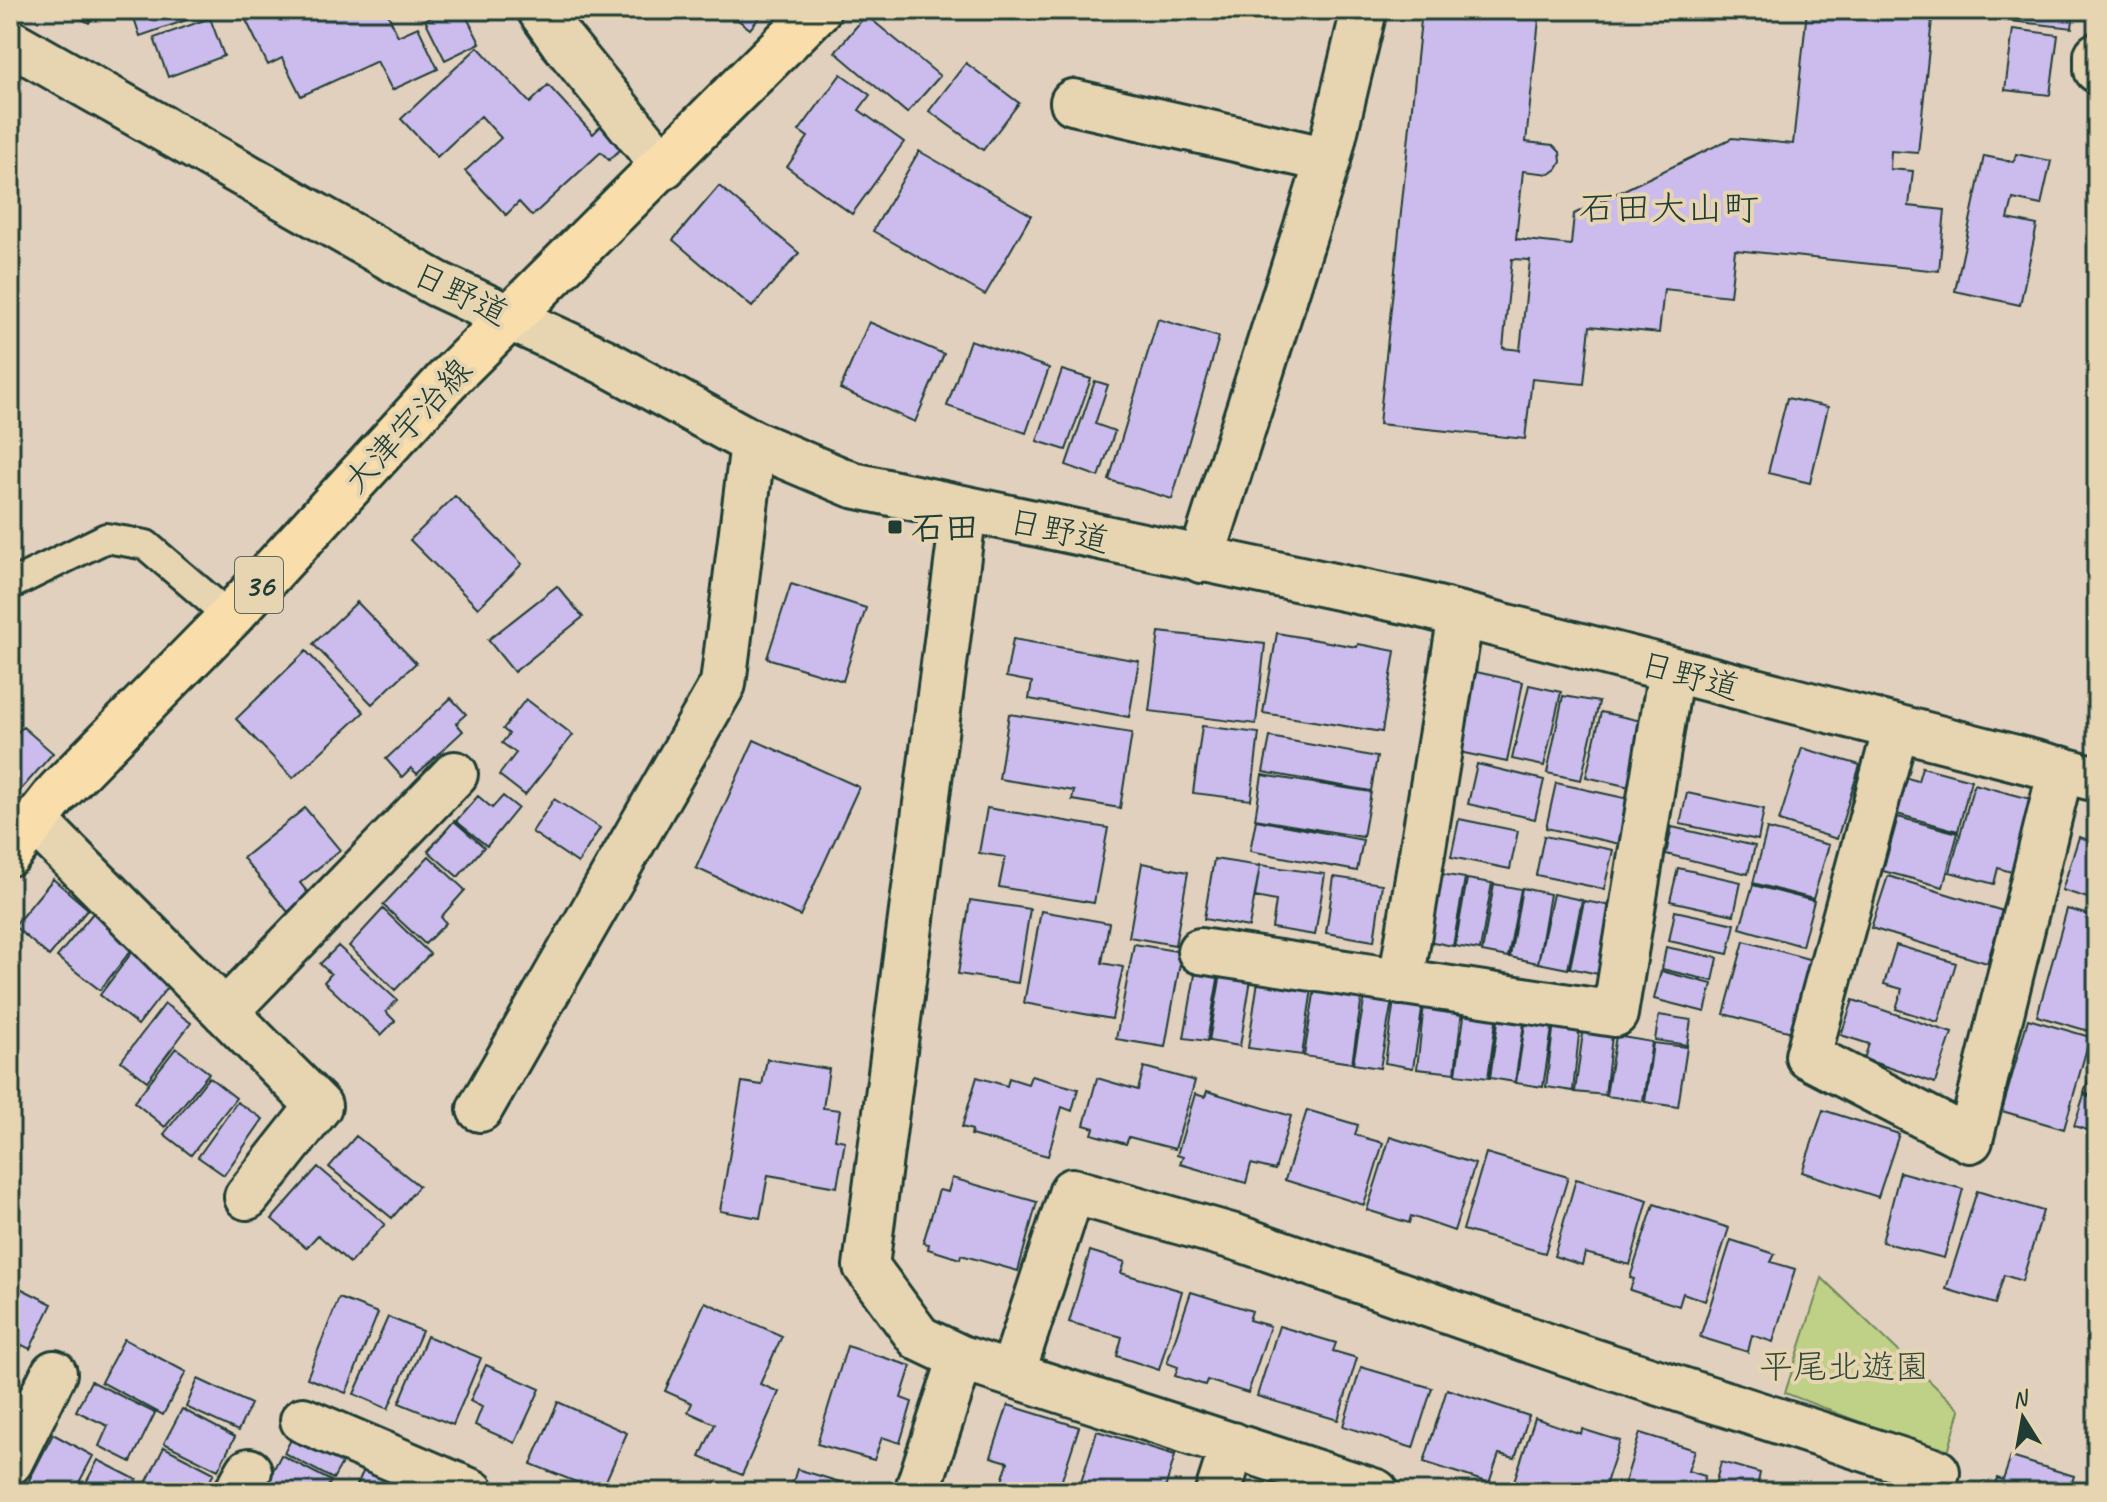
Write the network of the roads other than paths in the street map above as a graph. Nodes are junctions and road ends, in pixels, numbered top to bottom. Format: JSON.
{"nodes":[{"id":1,"x":540,"y":10,"type":"edge"},
{"id":2,"x":818,"y":10,"type":"edge"},
{"id":3,"x":1364,"y":10,"type":"edge"},
{"id":4,"x":10,"y":42,"type":"edge"},
{"id":5,"x":2097,"y":55,"type":"edge"},
{"id":6,"x":2097,"y":70,"type":"edge"},
{"id":7,"x":1073,"y":102,"type":"dead end"},
{"id":8,"x":1328,"y":160,"type":"junction"},
{"id":9,"x":664,"y":166,"type":"junction"},
{"id":10,"x":508,"y":317,"type":"junction"},
{"id":11,"x":753,"y":443,"type":"junction"},
{"id":12,"x":964,"y":510,"type":"junction"},
{"id":13,"x":1201,"y":560,"type":"junction"},
{"id":14,"x":10,"y":585,"type":"edge"},
{"id":15,"x":1461,"y":615,"type":"junction"},
{"id":16,"x":230,"y":617,"type":"junction"},
{"id":17,"x":1671,"y":670,"type":"junction"},
{"id":18,"x":1896,"y":728,"type":"junction"},
{"id":19,"x":455,"y":774,"type":"dead end"},
{"id":20,"x":2079,"y":774,"type":"edge"},
{"id":21,"x":23,"y":837,"type":"edge"},
{"id":22,"x":1200,"y":951,"type":"dead end"},
{"id":23,"x":1401,"y":982,"type":"junction"},
{"id":24,"x":225,"y":1012,"type":"junction"},
{"id":25,"x":480,"y":1109,"type":"dead end"},
{"id":26,"x":247,"y":1197,"type":"dead end"},
{"id":27,"x":961,"y":1358,"type":"junction"},
{"id":28,"x":54,"y":1373,"type":"dead end"},
{"id":29,"x":1012,"y":1374,"type":"junction"},
{"id":30,"x":303,"y":1420,"type":"dead end"},
{"id":31,"x":1233,"y":1445,"type":"junction"},
{"id":32,"x":10,"y":1462,"type":"edge"},
{"id":33,"x":469,"y":1491,"type":"edge"},
{"id":34,"x":917,"y":1492,"type":"edge"},
{"id":35,"x":1218,"y":1492,"type":"edge"},
{"id":36,"x":1376,"y":1492,"type":"edge"},
{"id":37,"x":1931,"y":1492,"type":"edge"}],
"edges":[{"from":1,"to":9,"type":"street"},
{"from":2,"to":9,"type":"main road","name":"大津宇治線","number":"36"},
{"from":3,"to":8,"type":"street"},
{"from":4,"to":10,"type":"street","name":"日野道"},
{"from":5,"to":6,"type":"street"},
{"from":7,"to":8,"type":"street"},
{"from":8,"to":13,"type":"street"},
{"from":9,"to":10,"type":"main road","name":"大津宇治線","number":"36"},
{"from":10,"to":11,"type":"street","name":"日野道"},
{"from":10,"to":16,"type":"main road","name":"大津宇治線","number":"36"},
{"from":11,"to":12,"type":"street","name":"日野道"},
{"from":11,"to":25,"type":"street"},
{"from":12,"to":13,"type":"street","name":"日野道"},
{"from":12,"to":27,"type":"street"},
{"from":13,"to":15,"type":"street","name":"日野道"},
{"from":14,"to":16,"type":"lane"},
{"from":15,"to":17,"type":"street","name":"日野道"},
{"from":15,"to":23,"type":"street"},
{"from":16,"to":21,"type":"main road","name":"大津宇治線","number":"36"},
{"from":17,"to":18,"type":"street","name":"日野道"},
{"from":17,"to":23,"type":"street"},
{"from":18,"to":20,"type":"street","name":"日野道"},
{"from":18,"to":20,"type":"street"},
{"from":19,"to":24,"type":"street"},
{"from":21,"to":24,"type":"street"},
{"from":22,"to":23,"type":"street"},
{"from":24,"to":26,"type":"street"},
{"from":27,"to":29,"type":"street"},
{"from":27,"to":34,"type":"street"},
{"from":28,"to":32,"type":"street"},
{"from":29,"to":31,"type":"street"},
{"from":29,"to":37,"type":"street"},
{"from":30,"to":33,"type":"street"},
{"from":31,"to":35,"type":"street"},
{"from":31,"to":36,"type":"street"}]}
